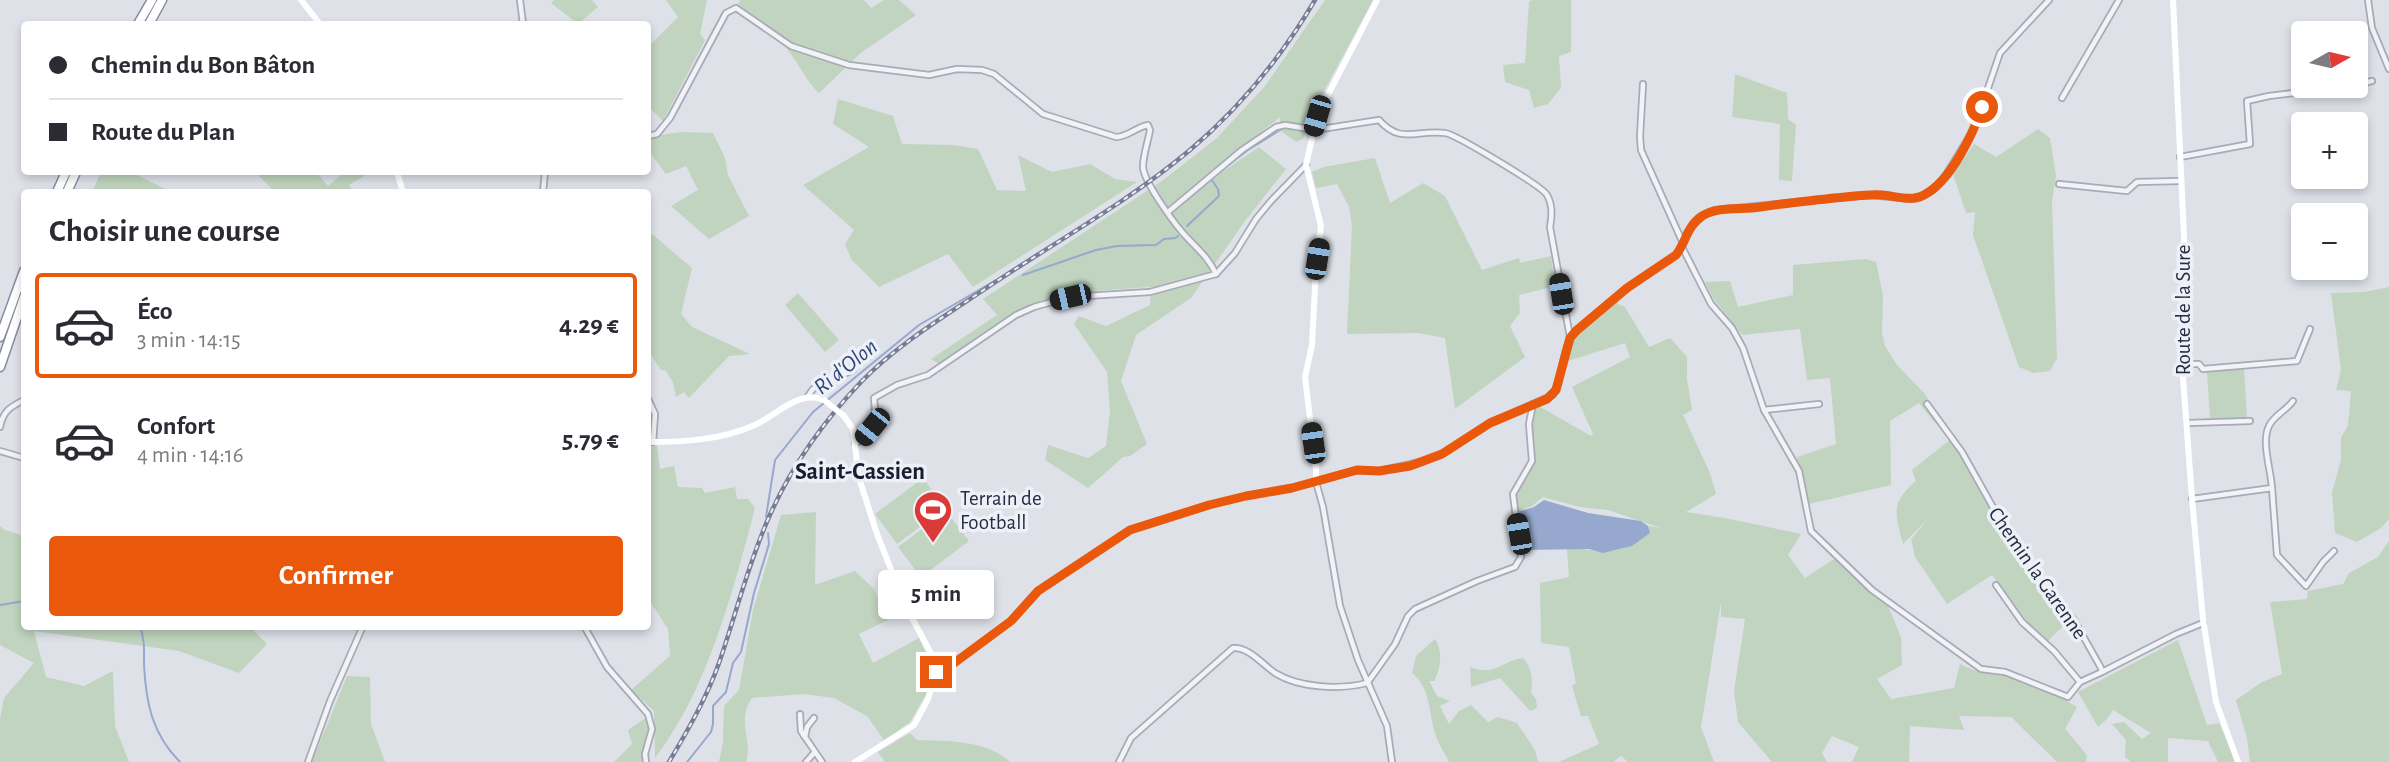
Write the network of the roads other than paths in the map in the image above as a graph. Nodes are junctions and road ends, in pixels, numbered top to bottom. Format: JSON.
{"nodes":[{"id":1,"x":152,"y":0,"type":"edge"},
{"id":2,"x":162,"y":0,"type":"edge"},
{"id":3,"x":301,"y":0,"type":"edge"},
{"id":4,"x":520,"y":0,"type":"edge"},
{"id":5,"x":1377,"y":0,"type":"edge"},
{"id":6,"x":2049,"y":0,"type":"edge"},
{"id":7,"x":2119,"y":0,"type":"edge"},
{"id":8,"x":2173,"y":0,"type":"edge"},
{"id":9,"x":2368,"y":0,"type":"edge"},
{"id":10,"x":140,"y":21,"type":"edge"},
{"id":11,"x":151,"y":21,"type":"edge"},
{"id":12,"x":318,"y":21,"type":"edge"},
{"id":13,"x":523,"y":21,"type":"edge"},
{"id":14,"x":2389,"y":69,"type":"edge"},
{"id":15,"x":2372,"y":81,"type":"dead end"},
{"id":16,"x":2368,"y":82,"type":"edge"},
{"id":17,"x":1643,"y":84,"type":"dead end"},
{"id":18,"x":2291,"y":93,"type":"edge"},
{"id":19,"x":2062,"y":98,"type":"dead end"},
{"id":20,"x":1313,"y":129,"type":"junction"},
{"id":21,"x":651,"y":135,"type":"edge"},
{"id":22,"x":2179,"y":157,"type":"junction"},
{"id":23,"x":1306,"y":165,"type":"junction"},
{"id":24,"x":2180,"y":181,"type":"junction"},
{"id":25,"x":2059,"y":184,"type":"dead end"},
{"id":26,"x":1168,"y":212,"type":"junction"},
{"id":27,"x":1682,"y":244,"type":"junction"},
{"id":28,"x":1216,"y":274,"type":"junction"},
{"id":29,"x":21,"y":279,"type":"edge"},
{"id":30,"x":21,"y":306,"type":"edge"},
{"id":31,"x":2310,"y":329,"type":"dead end"},
{"id":32,"x":0,"y":337,"type":"edge"},
{"id":33,"x":1570,"y":338,"type":"junction"},
{"id":34,"x":2182,"y":364,"type":"junction"},
{"id":35,"x":0,"y":367,"type":"edge"},
{"id":36,"x":852,"y":370,"type":"dead end"},
{"id":37,"x":808,"y":396,"type":"junction"},
{"id":38,"x":2293,"y":401,"type":"dead end"},
{"id":39,"x":21,"y":402,"type":"edge"},
{"id":40,"x":1533,"y":404,"type":"junction"},
{"id":41,"x":1819,"y":404,"type":"dead end"},
{"id":42,"x":1927,"y":404,"type":"dead end"},
{"id":43,"x":651,"y":405,"type":"edge"},
{"id":44,"x":1764,"y":410,"type":"junction"},
{"id":45,"x":2250,"y":421,"type":"dead end"},
{"id":46,"x":2188,"y":423,"type":"junction"},
{"id":47,"x":0,"y":427,"type":"edge"},
{"id":48,"x":651,"y":436,"type":"edge"},
{"id":49,"x":651,"y":442,"type":"edge"},
{"id":50,"x":855,"y":443,"type":"junction"},
{"id":51,"x":0,"y":452,"type":"edge"},
{"id":52,"x":21,"y":457,"type":"edge"},
{"id":53,"x":1316,"y":482,"type":"junction"},
{"id":54,"x":2272,"y":488,"type":"junction"},
{"id":55,"x":2192,"y":499,"type":"junction"},
{"id":56,"x":2334,"y":551,"type":"dead end"},
{"id":57,"x":1996,"y":585,"type":"dead end"},
{"id":58,"x":2204,"y":621,"type":"junction"},
{"id":59,"x":361,"y":630,"type":"edge"},
{"id":60,"x":586,"y":630,"type":"edge"},
{"id":61,"x":936,"y":672,"type":"junction"},
{"id":62,"x":2102,"y":672,"type":"junction"},
{"id":63,"x":2080,"y":682,"type":"junction"},
{"id":64,"x":1367,"y":683,"type":"junction"},
{"id":65,"x":800,"y":714,"type":"dead end"},
{"id":66,"x":814,"y":718,"type":"dead end"},
{"id":67,"x":804,"y":737,"type":"junction"},
{"id":68,"x":814,"y":753,"type":"junction"},
{"id":69,"x":308,"y":762,"type":"edge"},
{"id":70,"x":646,"y":762,"type":"edge"},
{"id":71,"x":806,"y":762,"type":"edge"},
{"id":72,"x":821,"y":762,"type":"edge"},
{"id":73,"x":855,"y":762,"type":"edge"},
{"id":74,"x":1119,"y":762,"type":"edge"},
{"id":75,"x":1392,"y":762,"type":"edge"},
{"id":76,"x":2238,"y":762,"type":"edge"}],
"edges":[{"from":1,"to":10,"type":"highway"},
{"from":2,"to":11,"type":"highway"},
{"from":3,"to":12,"type":"main road"},
{"from":4,"to":13,"type":"street"},
{"from":5,"to":20,"type":"main road"},
{"from":6,"to":27,"type":"street"},
{"from":7,"to":19,"type":"street"},
{"from":8,"to":22,"type":"main road","name":"Route de la Sure"},
{"from":9,"to":14,"type":"street"},
{"from":15,"to":16,"type":"street"},
{"from":17,"to":27,"type":"street"},
{"from":18,"to":22,"type":"street"},
{"from":20,"to":23,"type":"main road"},
{"from":20,"to":26,"type":"street"},
{"from":20,"to":33,"type":"street"},
{"from":21,"to":26,"type":"street"},
{"from":22,"to":24,"type":"main road","name":"Route de la Sure"},
{"from":23,"to":28,"type":"street"},
{"from":23,"to":53,"type":"main road"},
{"from":24,"to":25,"type":"street"},
{"from":24,"to":34,"type":"main road","name":"Route de la Sure"},
{"from":26,"to":28,"type":"street"},
{"from":27,"to":33,"type":"street"},
{"from":27,"to":44,"type":"street"},
{"from":28,"to":50,"type":"street"},
{"from":29,"to":32,"type":"highway"},
{"from":30,"to":35,"type":"highway"},
{"from":31,"to":34,"type":"street"},
{"from":33,"to":40,"type":"street"},
{"from":34,"to":46,"type":"main road","name":"Route de la Sure"},
{"from":36,"to":37,"type":"street"},
{"from":37,"to":49,"type":"main road"},
{"from":37,"to":50,"type":"main road","bridge":true},
{"from":38,"to":54,"type":"street"},
{"from":39,"to":47,"type":"street"},
{"from":40,"to":53,"type":"street"},
{"from":40,"to":64,"type":"street"},
{"from":41,"to":44,"type":"street"},
{"from":42,"to":62,"type":"street","name":"Chemin la Garenne"},
{"from":43,"to":48,"type":"street"},
{"from":44,"to":63,"type":"street"},
{"from":45,"to":46,"type":"street"},
{"from":46,"to":55,"type":"main road","name":"Route de la Sure"},
{"from":50,"to":61,"type":"main road"},
{"from":51,"to":52,"type":"street"},
{"from":53,"to":61,"type":"main road"},
{"from":53,"to":64,"type":"street"},
{"from":54,"to":55,"type":"street"},
{"from":54,"to":56,"type":"street"},
{"from":55,"to":58,"type":"main road","name":"Route de la Sure"},
{"from":57,"to":63,"type":"street"},
{"from":58,"to":62,"type":"street"},
{"from":58,"to":76,"type":"main road","name":"Route de la Sure"},
{"from":59,"to":69,"type":"street"},
{"from":60,"to":70,"type":"street"},
{"from":61,"to":73,"type":"main road"},
{"from":62,"to":63,"type":"street"},
{"from":64,"to":74,"type":"street"},
{"from":64,"to":75,"type":"street"},
{"from":65,"to":67,"type":"street"},
{"from":66,"to":67,"type":"street"},
{"from":67,"to":68,"type":"street"},
{"from":68,"to":71,"type":"street"},
{"from":68,"to":72,"type":"street"}]}
